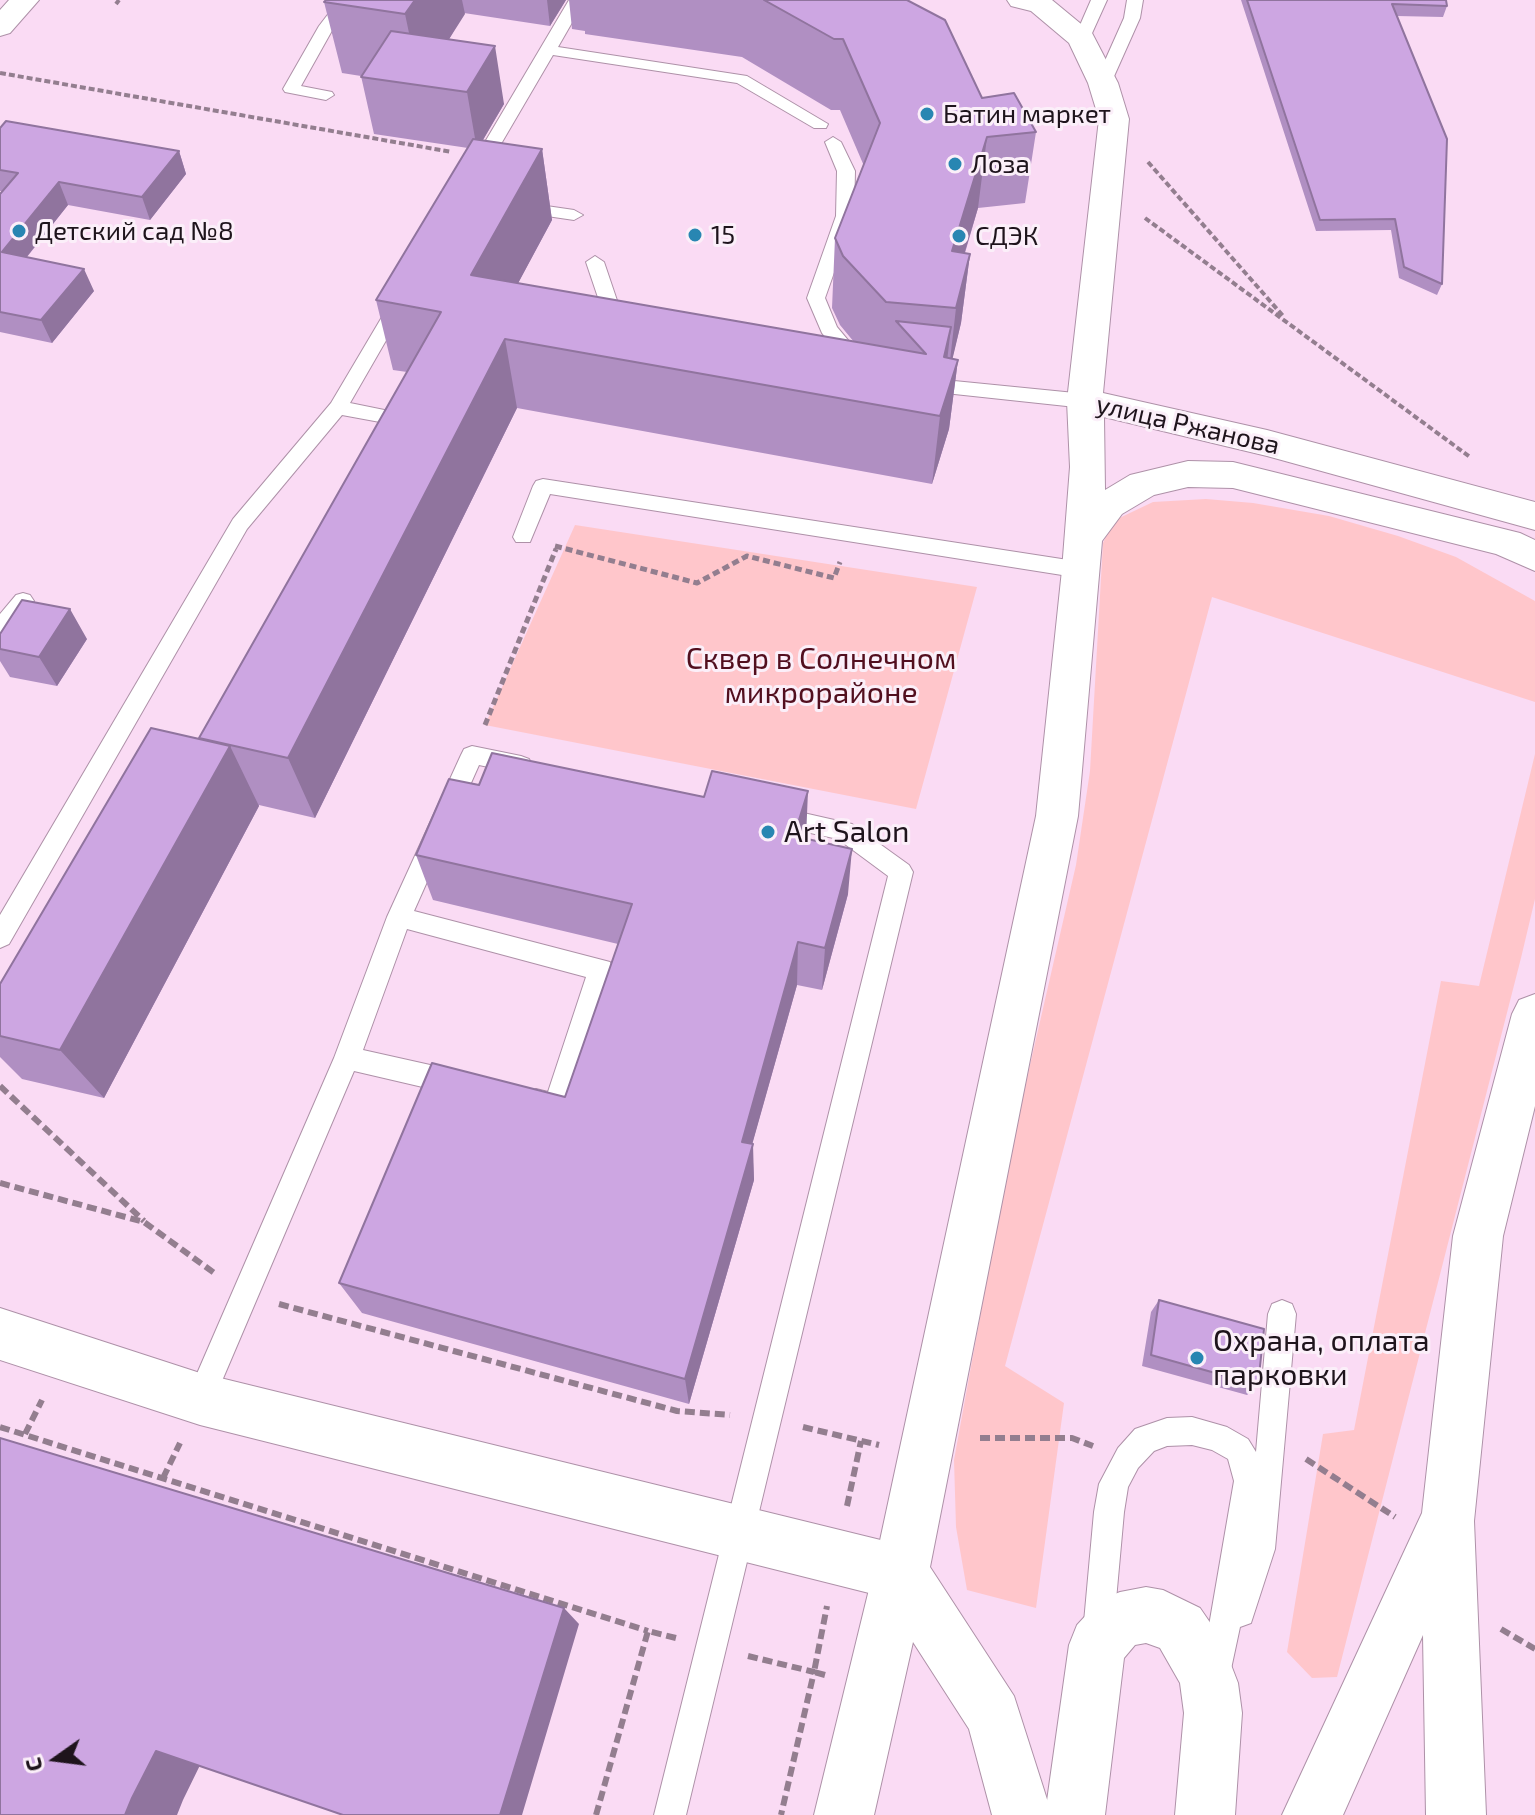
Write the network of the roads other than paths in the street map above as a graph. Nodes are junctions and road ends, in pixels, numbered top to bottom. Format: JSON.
{"nodes":[{"id":1,"x":25,"y":0,"type":"edge"},
{"id":2,"x":347,"y":0,"type":"edge"},
{"id":3,"x":577,"y":0,"type":"edge"},
{"id":4,"x":1021,"y":0,"type":"edge"},
{"id":5,"x":1099,"y":0,"type":"edge"},
{"id":6,"x":1135,"y":0,"type":"edge"},
{"id":7,"x":0,"y":27,"type":"edge"},
{"id":8,"x":1082,"y":39,"type":"junction"},
{"id":9,"x":548,"y":50,"type":"junction"},
{"id":10,"x":1103,"y":83,"type":"junction"},
{"id":11,"x":326,"y":95,"type":"dead end"},
{"id":12,"x":820,"y":124,"type":"dead end"},
{"id":13,"x":833,"y":142,"type":"dead end"},
{"id":14,"x":469,"y":185,"type":"edge"},
{"id":15,"x":503,"y":204,"type":"edge"},
{"id":16,"x":574,"y":215,"type":"dead end"},
{"id":17,"x":595,"y":262,"type":"dead end"},
{"id":18,"x":407,"y":289,"type":"edge"},
{"id":19,"x":637,"y":344,"type":"edge"},
{"id":20,"x":842,"y":375,"type":"edge"},
{"id":21,"x":902,"y":383,"type":"edge"},
{"id":22,"x":1085,"y":401,"type":"junction"},
{"id":23,"x":338,"y":407,"type":"junction"},
{"id":24,"x":369,"y":458,"type":"edge"},
{"id":25,"x":1535,"y":516,"type":"edge"},
{"id":26,"x":523,"y":537,"type":"road end"},
{"id":27,"x":1082,"y":554,"type":"junction"},
{"id":28,"x":1535,"y":557,"type":"edge"},
{"id":29,"x":23,"y":601,"type":"edge"},
{"id":30,"x":0,"y":629,"type":"edge"},
{"id":31,"x":550,"y":771,"type":"edge"},
{"id":32,"x":751,"y":812,"type":"edge"},
{"id":33,"x":399,"y":917,"type":"junction"},
{"id":34,"x":0,"y":937,"type":"edge"},
{"id":35,"x":1532,"y":1036,"type":"edge"},
{"id":36,"x":347,"y":1058,"type":"junction"},
{"id":37,"x":481,"y":1088,"type":"edge"},
{"id":38,"x":511,"y":1095,"type":"edge"},
{"id":39,"x":1282,"y":1314,"type":"dead end"},
{"id":40,"x":0,"y":1334,"type":"edge"},
{"id":41,"x":200,"y":1399,"type":"junction"},
{"id":42,"x":1449,"y":1516,"type":"junction"},
{"id":43,"x":738,"y":1534,"type":"junction"},
{"id":44,"x":901,"y":1573,"type":"junction"},
{"id":45,"x":1097,"y":1645,"type":"junction"},
{"id":46,"x":1212,"y":1706,"type":"junction"},
{"id":47,"x":670,"y":1815,"type":"edge"},
{"id":48,"x":844,"y":1815,"type":"edge"},
{"id":49,"x":1022,"y":1815,"type":"edge"},
{"id":50,"x":1075,"y":1815,"type":"edge"},
{"id":51,"x":1205,"y":1815,"type":"edge"},
{"id":52,"x":1312,"y":1815,"type":"edge"},
{"id":53,"x":1456,"y":1815,"type":"edge"}],
"edges":[{"from":1,"to":7,"type":"street"},
{"from":2,"to":11,"type":"lane"},
{"from":3,"to":9,"type":"lane"},
{"from":4,"to":8,"type":"street","name":"улица Ржанова"},
{"from":5,"to":8,"type":"lane"},
{"from":6,"to":10,"type":"lane"},
{"from":8,"to":10,"type":"street","name":"улица Ржанова"},
{"from":9,"to":12,"type":"lane"},
{"from":9,"to":14,"type":"lane"},
{"from":10,"to":22,"type":"street","name":"улица Ржанова"},
{"from":13,"to":20,"type":"lane"},
{"from":15,"to":16,"type":"lane"},
{"from":17,"to":19,"type":"lane"},
{"from":18,"to":23,"type":"lane"},
{"from":21,"to":22,"type":"lane"},
{"from":22,"to":25,"type":"street","name":"улица Ржанова"},
{"from":22,"to":27,"type":"street"},
{"from":23,"to":24,"type":"lane"},
{"from":23,"to":34,"type":"lane"},
{"from":26,"to":27,"type":"lane"},
{"from":27,"to":28,"type":"street"},
{"from":27,"to":44,"type":"street"},
{"from":29,"to":30,"type":"lane"},
{"from":31,"to":33,"type":"lane"},
{"from":32,"to":43,"type":"lane"},
{"from":33,"to":36,"type":"lane"},
{"from":33,"to":38,"type":"lane"},
{"from":35,"to":42,"type":"street"},
{"from":36,"to":37,"type":"lane"},
{"from":36,"to":41,"type":"lane"},
{"from":39,"to":46,"type":"lane"},
{"from":40,"to":41,"type":"street"},
{"from":41,"to":43,"type":"street"},
{"from":42,"to":52,"type":"street"},
{"from":42,"to":53,"type":"street"},
{"from":43,"to":44,"type":"street"},
{"from":43,"to":47,"type":"lane"},
{"from":44,"to":48,"type":"street"},
{"from":44,"to":49,"type":"street"},
{"from":45,"to":46,"type":"street"},
{"from":45,"to":46,"type":"lane"},
{"from":45,"to":50,"type":"street"},
{"from":46,"to":51,"type":"street"}]}
